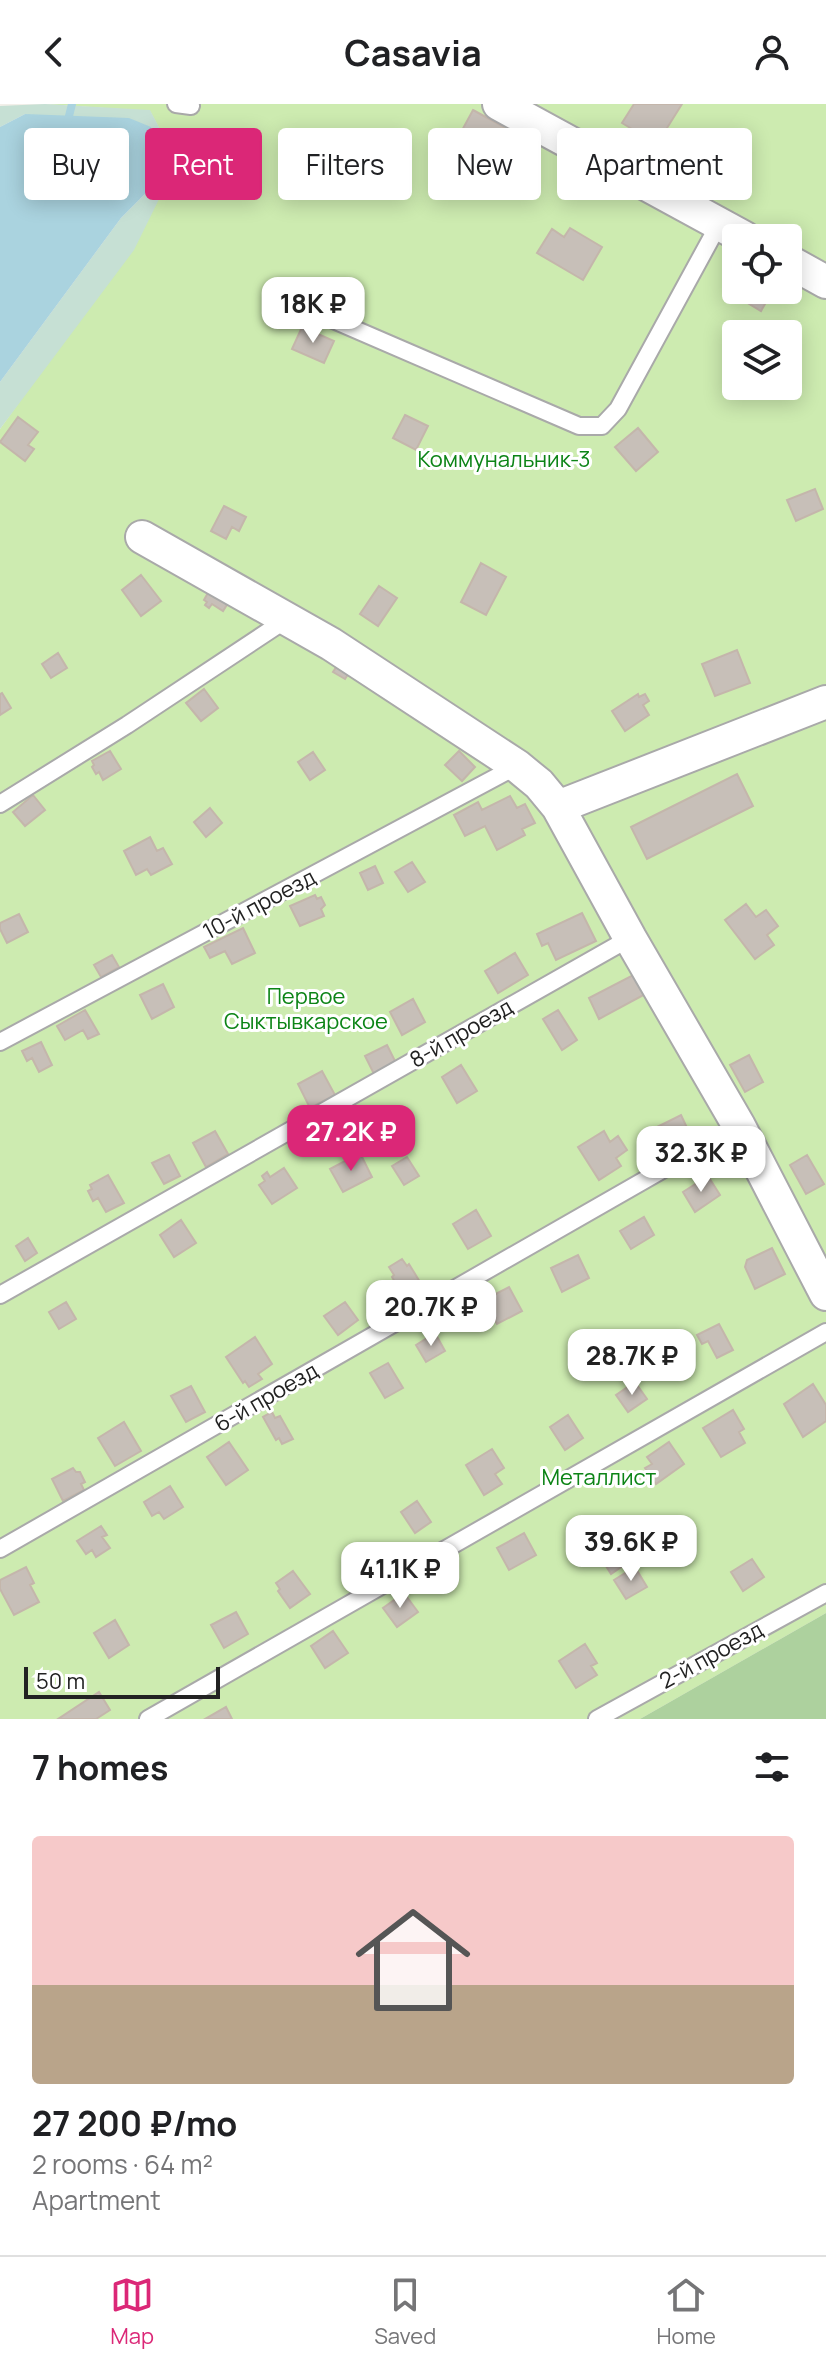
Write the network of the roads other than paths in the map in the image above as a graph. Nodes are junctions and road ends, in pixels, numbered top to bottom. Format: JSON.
{"nodes":[{"id":1,"x":499,"y":104,"type":"edge"},
{"id":2,"x":722,"y":226,"type":"edge"},
{"id":3,"x":722,"y":247,"type":"edge"},
{"id":4,"x":802,"y":269,"type":"edge"},
{"id":5,"x":826,"y":282,"type":"edge"},
{"id":6,"x":301,"y":306,"type":"dead end"},
{"id":7,"x":142,"y":537,"type":"dead end"},
{"id":8,"x":287,"y":619,"type":"junction"},
{"id":9,"x":826,"y":702,"type":"edge"},
{"id":10,"x":517,"y":766,"type":"junction"},
{"id":11,"x":0,"y":804,"type":"edge"},
{"id":12,"x":558,"y":807,"type":"junction"},
{"id":13,"x":630,"y":938,"type":"junction"},
{"id":14,"x":0,"y":1042,"type":"edge"},
{"id":15,"x":739,"y":1126,"type":"junction"},
{"id":16,"x":826,"y":1294,"type":"edge"},
{"id":17,"x":0,"y":1295,"type":"edge"},
{"id":18,"x":826,"y":1332,"type":"edge"},
{"id":19,"x":0,"y":1549,"type":"edge"},
{"id":20,"x":826,"y":1593,"type":"edge"},
{"id":21,"x":148,"y":1719,"type":"edge"},
{"id":22,"x":597,"y":1719,"type":"edge"}],
"edges":[{"from":1,"to":2,"type":"street"},
{"from":3,"to":6,"type":"lane"},
{"from":4,"to":5,"type":"street"},
{"from":7,"to":8,"type":"street"},
{"from":8,"to":10,"type":"street"},
{"from":8,"to":11,"type":"lane"},
{"from":9,"to":12,"type":"street"},
{"from":10,"to":12,"type":"street"},
{"from":10,"to":14,"type":"lane","name":"10-й проезд"},
{"from":12,"to":13,"type":"street"},
{"from":13,"to":15,"type":"street"},
{"from":13,"to":17,"type":"lane","name":"8-й проезд"},
{"from":15,"to":16,"type":"street"},
{"from":15,"to":19,"type":"lane","name":"6-й проезд"},
{"from":18,"to":21,"type":"lane"},
{"from":20,"to":22,"type":"lane","name":"2-й проезд"}]}
